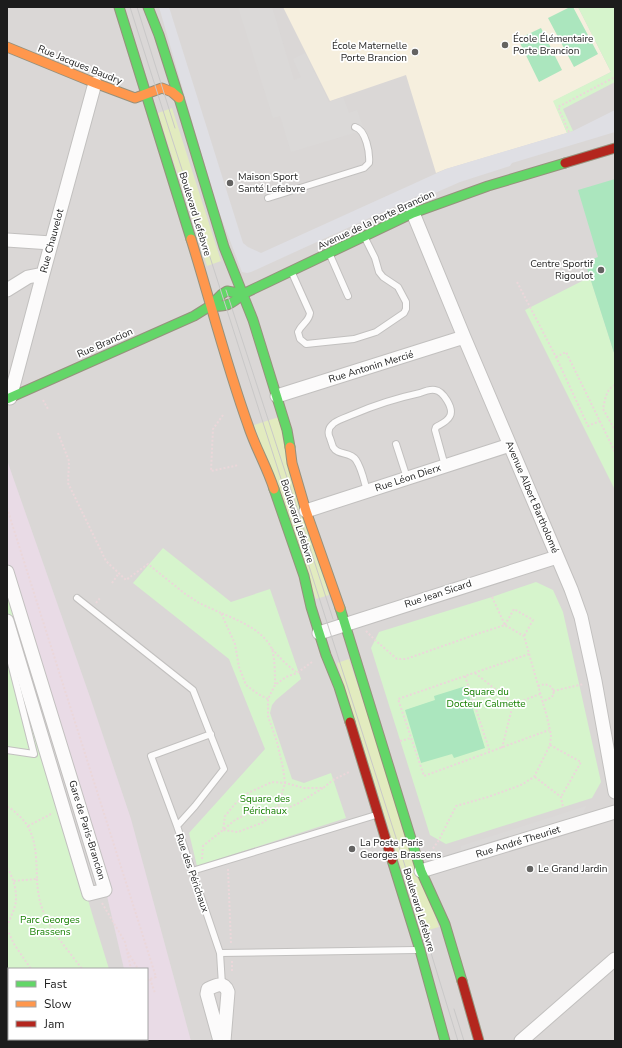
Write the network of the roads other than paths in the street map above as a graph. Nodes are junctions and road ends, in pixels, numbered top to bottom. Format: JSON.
{"nodes":[{"id":1,"x":148,"y":7,"type":"edge"},
{"id":2,"x":154,"y":7,"type":"edge"},
{"id":3,"x":119,"y":8,"type":"edge"},
{"id":4,"x":159,"y":35,"type":"junction"},
{"id":5,"x":7,"y":47,"type":"edge"},
{"id":6,"x":95,"y":83,"type":"junction"},
{"id":7,"x":146,"y":94,"type":"junction"},
{"id":8,"x":179,"y":98,"type":"junction"},
{"id":9,"x":355,"y":127,"type":"dead end"},
{"id":10,"x":615,"y":148,"type":"edge"},
{"id":11,"x":268,"y":198,"type":"dead end"},
{"id":12,"x":413,"y":213,"type":"junction"},
{"id":13,"x":365,"y":236,"type":"junction"},
{"id":14,"x":7,"y":240,"type":"edge"},
{"id":15,"x":51,"y":243,"type":"junction"},
{"id":16,"x":329,"y":253,"type":"junction"},
{"id":17,"x":291,"y":271,"type":"junction"},
{"id":18,"x":43,"y":274,"type":"junction"},
{"id":19,"x":7,"y":290,"type":"edge"},
{"id":20,"x":243,"y":294,"type":"junction"},
{"id":21,"x":348,"y":296,"type":"dead end"},
{"id":22,"x":210,"y":306,"type":"junction"},
{"id":23,"x":464,"y":337,"type":"junction"},
{"id":24,"x":277,"y":396,"type":"junction"},
{"id":25,"x":8,"y":399,"type":"edge"},
{"id":26,"x":396,"y":444,"type":"dead end"},
{"id":27,"x":510,"y":445,"type":"junction"},
{"id":28,"x":445,"y":466,"type":"junction"},
{"id":29,"x":407,"y":478,"type":"junction"},
{"id":30,"x":367,"y":491,"type":"junction"},
{"id":31,"x":306,"y":511,"type":"junction"},
{"id":32,"x":558,"y":557,"type":"junction"},
{"id":33,"x":7,"y":572,"type":"edge"},
{"id":34,"x":77,"y":598,"type":"dead end"},
{"id":35,"x":7,"y":620,"type":"edge"},
{"id":36,"x":351,"y":622,"type":"junction"},
{"id":37,"x":319,"y":633,"type":"junction"},
{"id":38,"x":7,"y":643,"type":"edge"},
{"id":39,"x":211,"y":734,"type":"junction"},
{"id":40,"x":7,"y":750,"type":"edge"},
{"id":41,"x":615,"y":792,"type":"edge"},
{"id":42,"x":615,"y":812,"type":"edge"},
{"id":43,"x":378,"y":814,"type":"junction"},
{"id":44,"x":177,"y":826,"type":"junction"},
{"id":45,"x":192,"y":871,"type":"junction"},
{"id":46,"x":421,"y":872,"type":"junction"},
{"id":47,"x":420,"y":950,"type":"junction"},
{"id":48,"x":220,"y":953,"type":"junction"},
{"id":49,"x":615,"y":959,"type":"edge"},
{"id":50,"x":222,"y":985,"type":"junction"},
{"id":51,"x":220,"y":1041,"type":"edge"},
{"id":52,"x":224,"y":1041,"type":"edge"},
{"id":53,"x":445,"y":1041,"type":"edge"},
{"id":54,"x":479,"y":1041,"type":"edge"},
{"id":55,"x":521,"y":1041,"type":"edge"}],
"edges":[{"from":1,"to":4,"type":"main road","name":"Boulevard Lefebvre"},
{"from":2,"to":4,"type":"main road","name":"Boulevard Lefebvre"},
{"from":3,"to":7,"type":"main road","name":"Boulevard Lefebvre"},
{"from":4,"to":8,"type":"main road","name":"Boulevard Lefebvre"},
{"from":5,"to":6,"type":"main road","name":"Rue Jacques Baudry"},
{"from":6,"to":7,"type":"main road","name":"Rue Jacques Baudry"},
{"from":6,"to":15,"type":"street","name":"Rue Chauvelot"},
{"from":7,"to":8,"type":"main road","name":"Rue Jacques Baudry"},
{"from":7,"to":22,"type":"main road","name":"Boulevard Lefebvre"},
{"from":8,"to":20,"type":"main road","name":"Boulevard Lefebvre"},
{"from":9,"to":11,"type":"lane"},
{"from":10,"to":12,"type":"main road","name":"Avenue de la Porte Brancion"},
{"from":12,"to":13,"type":"main road","name":"Avenue de la Porte Brancion"},
{"from":12,"to":23,"type":"street","name":"Avenue Albert Bartholomé"},
{"from":13,"to":16,"type":"main road","name":"Avenue de la Porte Brancion"},
{"from":13,"to":17,"type":"lane"},
{"from":14,"to":15,"type":"street"},
{"from":15,"to":18,"type":"street","name":"Rue Chauvelot"},
{"from":16,"to":17,"type":"main road","name":"Avenue de la Porte Brancion"},
{"from":16,"to":21,"type":"lane"},
{"from":17,"to":20,"type":"main road","name":"Avenue de la Porte Brancion"},
{"from":18,"to":19,"type":"street"},
{"from":18,"to":25,"type":"street","name":"Rue Chauvelot"},
{"from":20,"to":22,"type":"main road","name":"Avenue de la Porte Brancion"},
{"from":20,"to":22,"type":"main road","name":"Avenue de la Porte Brancion"},
{"from":20,"to":24,"type":"main road","name":"Boulevard Lefebvre"},
{"from":22,"to":25,"type":"main road","name":"Rue Brancion"},
{"from":22,"to":37,"type":"main road","name":"Boulevard Lefebvre"},
{"from":23,"to":24,"type":"street","name":"Rue Antonin Mercié"},
{"from":23,"to":27,"type":"street","name":"Avenue Albert Bartholomé"},
{"from":24,"to":31,"type":"main road","name":"Boulevard Lefebvre"},
{"from":26,"to":29,"type":"lane"},
{"from":27,"to":28,"type":"street","name":"Rue Léon Dierx"},
{"from":27,"to":32,"type":"street","name":"Avenue Albert Bartholomé"},
{"from":28,"to":29,"type":"street","name":"Rue Léon Dierx"},
{"from":28,"to":30,"type":"lane"},
{"from":29,"to":30,"type":"street","name":"Rue Léon Dierx"},
{"from":30,"to":31,"type":"street","name":"Rue Léon Dierx"},
{"from":31,"to":36,"type":"main road","name":"Boulevard Lefebvre"},
{"from":32,"to":36,"type":"street","name":"Rue Jean Sicard"},
{"from":32,"to":41,"type":"street","name":"Avenue Albert Bartholomé"},
{"from":33,"to":35,"type":"street","name":"Gare de Paris-Brancion"},
{"from":34,"to":39,"type":"lane","name":"Rue des Périchaux"},
{"from":36,"to":37,"type":"street","name":"Rue Jean Sicard"},
{"from":36,"to":46,"type":"main road","name":"Boulevard Lefebvre"},
{"from":37,"to":43,"type":"main road","name":"Boulevard Lefebvre"},
{"from":38,"to":40,"type":"lane"},
{"from":39,"to":44,"type":"lane","name":"Rue des Périchaux"},
{"from":39,"to":44,"type":"lane"},
{"from":42,"to":46,"type":"street","name":"Rue André Theuriet"},
{"from":43,"to":45,"type":"lane"},
{"from":43,"to":47,"type":"main road","name":"Boulevard Lefebvre"},
{"from":44,"to":45,"type":"lane","name":"Rue des Périchaux"},
{"from":45,"to":48,"type":"lane","name":"Rue des Périchaux"},
{"from":46,"to":54,"type":"main road","name":"Boulevard Lefebvre"},
{"from":47,"to":48,"type":"lane"},
{"from":47,"to":53,"type":"main road","name":"Boulevard Lefebvre"},
{"from":48,"to":50,"type":"lane","name":"Rue des Périchaux"},
{"from":49,"to":55,"type":"street"},
{"from":50,"to":51,"type":"street"},
{"from":50,"to":52,"type":"street","name":"Rue des Périchaux"}]}
